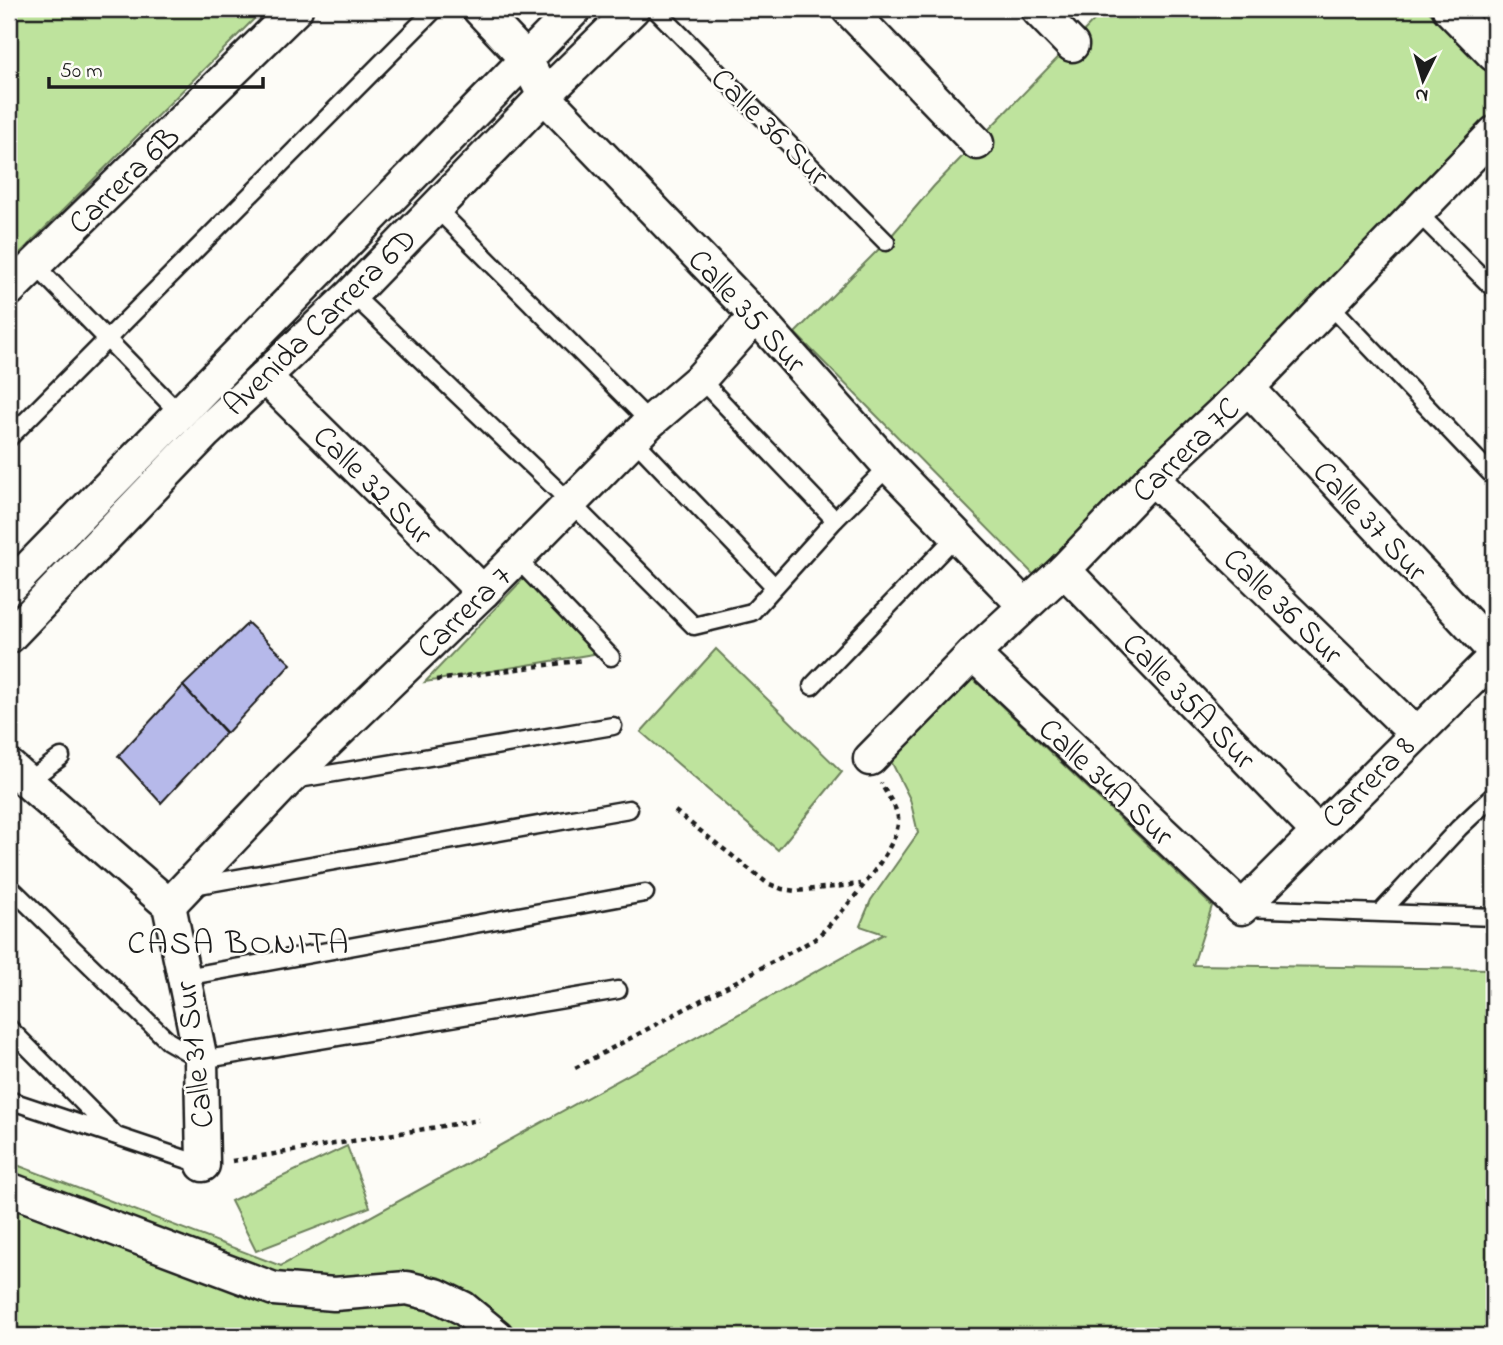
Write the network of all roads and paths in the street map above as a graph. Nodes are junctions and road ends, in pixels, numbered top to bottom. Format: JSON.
{"nodes":[{"id":1,"x":296,"y":9,"type":"edge"},
{"id":2,"x":435,"y":9,"type":"edge"},
{"id":3,"x":479,"y":9,"type":"edge"},
{"id":4,"x":575,"y":9,"type":"edge"},
{"id":5,"x":633,"y":9,"type":"edge"},
{"id":6,"x":655,"y":9,"type":"edge"},
{"id":7,"x":848,"y":9,"type":"edge"},
{"id":8,"x":1037,"y":9,"type":"edge"},
{"id":9,"x":1449,"y":9,"type":"edge"},
{"id":10,"x":1072,"y":45,"type":"dead end"},
{"id":11,"x":1494,"y":55,"type":"edge"},
{"id":12,"x":526,"y":59,"type":"junction"},
{"id":13,"x":544,"y":96,"type":"junction"},
{"id":14,"x":1494,"y":133,"type":"edge"},
{"id":15,"x":977,"y":143,"type":"dead end"},
{"id":16,"x":435,"y":207,"type":"junction"},
{"id":17,"x":1416,"y":212,"type":"junction"},
{"id":18,"x":886,"y":243,"type":"dead end"},
{"id":19,"x":35,"y":264,"type":"junction"},
{"id":20,"x":1494,"y":289,"type":"edge"},
{"id":21,"x":9,"y":290,"type":"edge"},
{"id":22,"x":352,"y":294,"type":"junction"},
{"id":23,"x":1330,"y":305,"type":"junction"},
{"id":24,"x":756,"y":316,"type":"junction"},
{"id":25,"x":107,"y":339,"type":"junction"},
{"id":26,"x":265,"y":377,"type":"junction"},
{"id":27,"x":700,"y":379,"type":"junction"},
{"id":28,"x":1248,"y":388,"type":"junction"},
{"id":29,"x":179,"y":413,"type":"junction"},
{"id":30,"x":642,"y":431,"type":"junction"},
{"id":31,"x":9,"y":438,"type":"edge"},
{"id":32,"x":889,"y":466,"type":"junction"},
{"id":33,"x":1494,"y":477,"type":"edge"},
{"id":34,"x":1152,"y":478,"type":"junction"},
{"id":35,"x":571,"y":503,"type":"junction"},
{"id":36,"x":835,"y":520,"type":"junction"},
{"id":37,"x":957,"y":535,"type":"junction"},
{"id":38,"x":517,"y":559,"type":"junction"},
{"id":39,"x":1064,"y":570,"type":"junction"},
{"id":40,"x":774,"y":586,"type":"junction"},
{"id":41,"x":9,"y":588,"type":"edge"},
{"id":42,"x":483,"y":592,"type":"junction"},
{"id":43,"x":1024,"y":605,"type":"junction"},
{"id":44,"x":9,"y":637,"type":"edge"},
{"id":45,"x":1494,"y":651,"type":"edge"},
{"id":46,"x":972,"y":654,"type":"junction"},
{"id":47,"x":611,"y":657,"type":"joint"},
{"id":48,"x":1494,"y":657,"type":"edge"},
{"id":49,"x":425,"y":682,"type":"dead end"},
{"id":50,"x":812,"y":686,"type":"dead end"},
{"id":51,"x":613,"y":726,"type":"dead end"},
{"id":52,"x":1415,"y":733,"type":"junction"},
{"id":53,"x":61,"y":757,"type":"dead end"},
{"id":54,"x":870,"y":759,"type":"joint"},
{"id":55,"x":14,"y":771,"type":"edge"},
{"id":56,"x":287,"y":781,"type":"junction"},
{"id":57,"x":1494,"y":795,"type":"edge"},
{"id":58,"x":629,"y":809,"type":"dead end"},
{"id":59,"x":675,"y":811,"type":"dead end"},
{"id":60,"x":1317,"y":831,"type":"junction"},
{"id":61,"x":862,"y":884,"type":"junction"},
{"id":62,"x":9,"y":886,"type":"edge"},
{"id":63,"x":645,"y":893,"type":"dead end"},
{"id":64,"x":176,"y":897,"type":"junction"},
{"id":65,"x":1242,"y":908,"type":"junction"},
{"id":66,"x":1382,"y":911,"type":"junction"},
{"id":67,"x":1494,"y":917,"type":"edge"},
{"id":68,"x":185,"y":977,"type":"junction"},
{"id":69,"x":618,"y":990,"type":"dead end"},
{"id":70,"x":9,"y":1028,"type":"edge"},
{"id":71,"x":201,"y":1060,"type":"junction"},
{"id":72,"x":575,"y":1068,"type":"dead end"},
{"id":73,"x":9,"y":1100,"type":"edge"},
{"id":74,"x":480,"y":1120,"type":"dead end"},
{"id":75,"x":119,"y":1139,"type":"junction"},
{"id":76,"x":203,"y":1165,"type":"junction"},
{"id":77,"x":9,"y":1189,"type":"edge"},
{"id":78,"x":497,"y":1336,"type":"edge"}],
"edges":[{"from":1,"to":19,"type":"street","name":"Carrera 6B"},
{"from":2,"to":25,"type":"lane"},
{"from":3,"to":12,"type":"street","name":"Calle 35 Sur"},
{"from":4,"to":12,"type":"street","name":"Avenida Carrera 6D"},
{"from":5,"to":13,"type":"street","name":"Avenida Carrera 6D"},
{"from":6,"to":18,"type":"lane","name":"Calle 36 Sur"},
{"from":7,"to":15,"type":"street"},
{"from":8,"to":10,"type":"street"},
{"from":9,"to":11,"type":"street"},
{"from":12,"to":13,"type":"street","name":"Calle 35 Sur"},
{"from":12,"to":29,"type":"street","name":"Avenida Carrera 6D"},
{"from":13,"to":16,"type":"street","name":"Avenida Carrera 6D"},
{"from":13,"to":24,"type":"street","name":"Calle 35 Sur"},
{"from":14,"to":17,"type":"street","name":"Carrera 7C"},
{"from":16,"to":22,"type":"street","name":"Avenida Carrera 6D"},
{"from":16,"to":30,"type":"lane"},
{"from":17,"to":20,"type":"lane"},
{"from":17,"to":23,"type":"street","name":"Carrera 7C"},
{"from":19,"to":21,"type":"street","name":"Carrera 6B"},
{"from":19,"to":25,"type":"lane"},
{"from":22,"to":26,"type":"street","name":"Avenida Carrera 6D"},
{"from":22,"to":35,"type":"lane"},
{"from":23,"to":28,"type":"street","name":"Carrera 7C"},
{"from":23,"to":33,"type":"lane"},
{"from":24,"to":27,"type":"street","name":"Carrera 7"},
{"from":24,"to":32,"type":"street","name":"Calle 35 Sur"},
{"from":25,"to":29,"type":"lane"},
{"from":25,"to":31,"type":"lane"},
{"from":26,"to":42,"type":"street","name":"Calle 32 Sur"},
{"from":26,"to":44,"type":"street","name":"Avenida Carrera 6D"},
{"from":27,"to":30,"type":"street","name":"Carrera 7"},
{"from":27,"to":36,"type":"lane"},
{"from":28,"to":34,"type":"street","name":"Carrera 7C"},
{"from":28,"to":45,"type":"street","name":"Calle 37 Sur"},
{"from":29,"to":41,"type":"street","name":"Avenida Carrera 6D"},
{"from":30,"to":35,"type":"street","name":"Carrera 7"},
{"from":30,"to":40,"type":"lane"},
{"from":32,"to":36,"type":"lane"},
{"from":32,"to":37,"type":"street","name":"Calle 35 Sur"},
{"from":34,"to":39,"type":"street","name":"Carrera 7C"},
{"from":34,"to":52,"type":"street","name":"Calle 36 Sur"},
{"from":35,"to":38,"type":"street","name":"Carrera 7"},
{"from":35,"to":40,"type":"lane"},
{"from":36,"to":40,"type":"lane"},
{"from":37,"to":43,"type":"street","name":"Calle 35 Sur"},
{"from":37,"to":50,"type":"lane"},
{"from":38,"to":42,"type":"street","name":"Carrera 7"},
{"from":38,"to":47,"type":"lane"},
{"from":39,"to":43,"type":"street","name":"Carrera 7C"},
{"from":39,"to":60,"type":"street","name":"Calle 35A Sur"},
{"from":42,"to":56,"type":"street","name":"Carrera 7"},
{"from":43,"to":46,"type":"street","name":"Carrera 7C"},
{"from":46,"to":54,"type":"street","name":"Carrera 7C"},
{"from":46,"to":65,"type":"street","name":"Calle 34A Sur"},
{"from":47,"to":49,"type":"path"},
{"from":48,"to":52,"type":"street","name":"Carrera 8"},
{"from":51,"to":56,"type":"lane"},
{"from":52,"to":60,"type":"street","name":"Carrera 8"},
{"from":53,"to":55,"type":"lane"},
{"from":54,"to":61,"type":"path"},
{"from":55,"to":64,"type":"street"},
{"from":56,"to":64,"type":"street","name":"Carrera 7"},
{"from":57,"to":66,"type":"lane"},
{"from":58,"to":64,"type":"lane"},
{"from":59,"to":61,"type":"path"},
{"from":60,"to":65,"type":"street","name":"Carrera 8"},
{"from":61,"to":72,"type":"path"},
{"from":62,"to":71,"type":"lane"},
{"from":63,"to":68,"type":"lane"},
{"from":64,"to":68,"type":"street","name":"Calle 31 Sur"},
{"from":65,"to":66,"type":"lane"},
{"from":66,"to":67,"type":"lane"},
{"from":68,"to":71,"type":"street","name":"Calle 31 Sur"},
{"from":69,"to":71,"type":"lane"},
{"from":70,"to":75,"type":"lane"},
{"from":71,"to":76,"type":"street","name":"Calle 31 Sur"},
{"from":73,"to":75,"type":"lane"},
{"from":74,"to":76,"type":"path"},
{"from":75,"to":76,"type":"lane"},
{"from":77,"to":78,"type":"street"}]}
